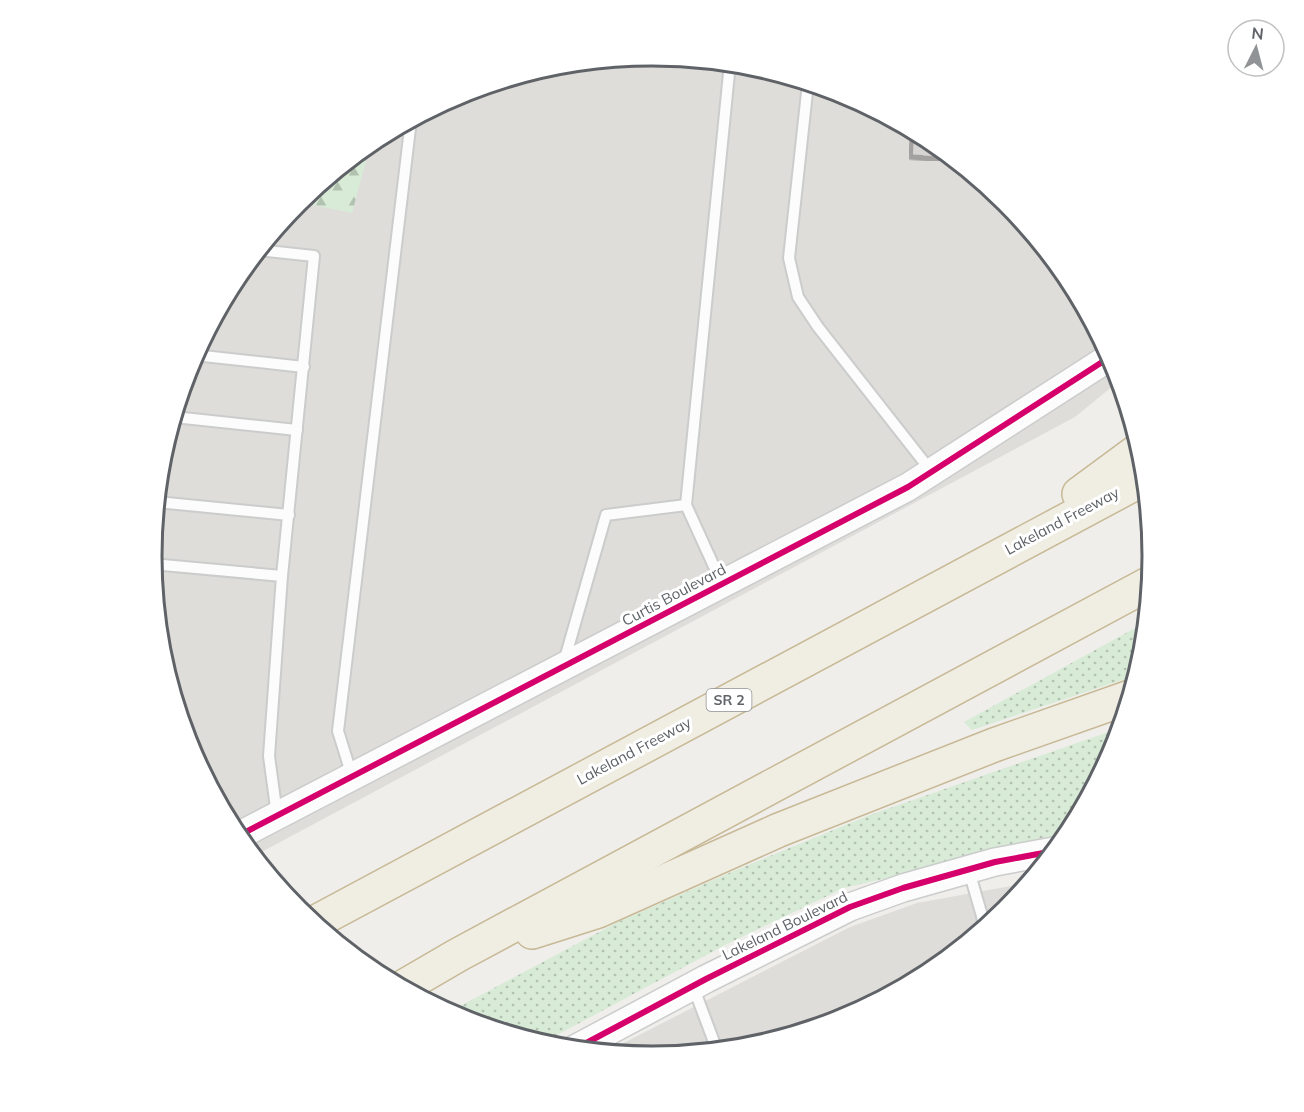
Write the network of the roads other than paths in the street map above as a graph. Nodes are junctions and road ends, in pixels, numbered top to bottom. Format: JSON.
{"nodes":[{"id":1,"x":729,"y":72,"type":"edge"},
{"id":2,"x":807,"y":91,"type":"edge"},
{"id":3,"x":410,"y":131,"type":"edge"},
{"id":4,"x":269,"y":251,"type":"edge"},
{"id":5,"x":205,"y":356,"type":"edge"},
{"id":6,"x":1102,"y":362,"type":"edge"},
{"id":7,"x":304,"y":367,"type":"junction"},
{"id":8,"x":182,"y":418,"type":"edge"},
{"id":9,"x":297,"y":430,"type":"junction"},
{"id":10,"x":1132,"y":455,"type":"edge"},
{"id":11,"x":931,"y":471,"type":"junction"},
{"id":12,"x":1137,"y":483,"type":"edge"},
{"id":13,"x":165,"y":503,"type":"edge"},
{"id":14,"x":686,"y":505,"type":"junction"},
{"id":15,"x":289,"y":515,"type":"junction"},
{"id":16,"x":991,"y":560,"type":"junction"},
{"id":17,"x":162,"y":565,"type":"edge"},
{"id":18,"x":282,"y":576,"type":"junction"},
{"id":19,"x":722,"y":584,"type":"junction"},
{"id":20,"x":1141,"y":588,"type":"edge"},
{"id":21,"x":563,"y":667,"type":"junction"},
{"id":22,"x":1120,"y":701,"type":"edge"},
{"id":23,"x":352,"y":776,"type":"junction"},
{"id":24,"x":277,"y":815,"type":"junction"},
{"id":25,"x":247,"y":831,"type":"edge"},
{"id":26,"x":1041,"y":853,"type":"edge"},
{"id":27,"x":969,"y":871,"type":"junction"},
{"id":28,"x":982,"y":917,"type":"edge"},
{"id":29,"x":323,"y":918,"type":"edge"},
{"id":30,"x":458,"y":955,"type":"junction"},
{"id":31,"x":411,"y":982,"type":"edge"},
{"id":32,"x":693,"y":985,"type":"junction"},
{"id":33,"x":714,"y":1042,"type":"edge"},
{"id":34,"x":606,"y":1043,"type":"edge"}],
"edges":[{"from":1,"to":14,"type":"lane"},
{"from":2,"to":11,"type":"lane"},
{"from":3,"to":23,"type":"lane"},
{"from":4,"to":7,"type":"lane"},
{"from":5,"to":7,"type":"lane"},
{"from":6,"to":11,"type":"street","name":"Curtis Boulevard"},
{"from":7,"to":9,"type":"lane"},
{"from":8,"to":9,"type":"lane"},
{"from":9,"to":15,"type":"lane"},
{"from":10,"to":16,"type":"highway"},
{"from":11,"to":19,"type":"street","name":"Curtis Boulevard"},
{"from":12,"to":16,"type":"highway","name":"Lakeland Freeway","number":"SR 2"},
{"from":13,"to":15,"type":"lane"},
{"from":14,"to":19,"type":"lane"},
{"from":14,"to":21,"type":"lane"},
{"from":15,"to":18,"type":"lane"},
{"from":16,"to":29,"type":"highway","name":"Lakeland Freeway","number":"SR 2"},
{"from":17,"to":18,"type":"lane"},
{"from":18,"to":24,"type":"lane"},
{"from":19,"to":21,"type":"street","name":"Curtis Boulevard"},
{"from":20,"to":30,"type":"highway"},
{"from":21,"to":23,"type":"street","name":"Curtis Boulevard"},
{"from":22,"to":30,"type":"highway"},
{"from":23,"to":24,"type":"street","name":"Curtis Boulevard"},
{"from":24,"to":25,"type":"street","name":"Curtis Boulevard"},
{"from":26,"to":27,"type":"street","name":"Lakeland Boulevard"},
{"from":27,"to":28,"type":"lane"},
{"from":27,"to":32,"type":"street","name":"Lakeland Boulevard"},
{"from":30,"to":31,"type":"highway"},
{"from":32,"to":33,"type":"lane"},
{"from":32,"to":34,"type":"street","name":"Lakeland Boulevard"}]}
